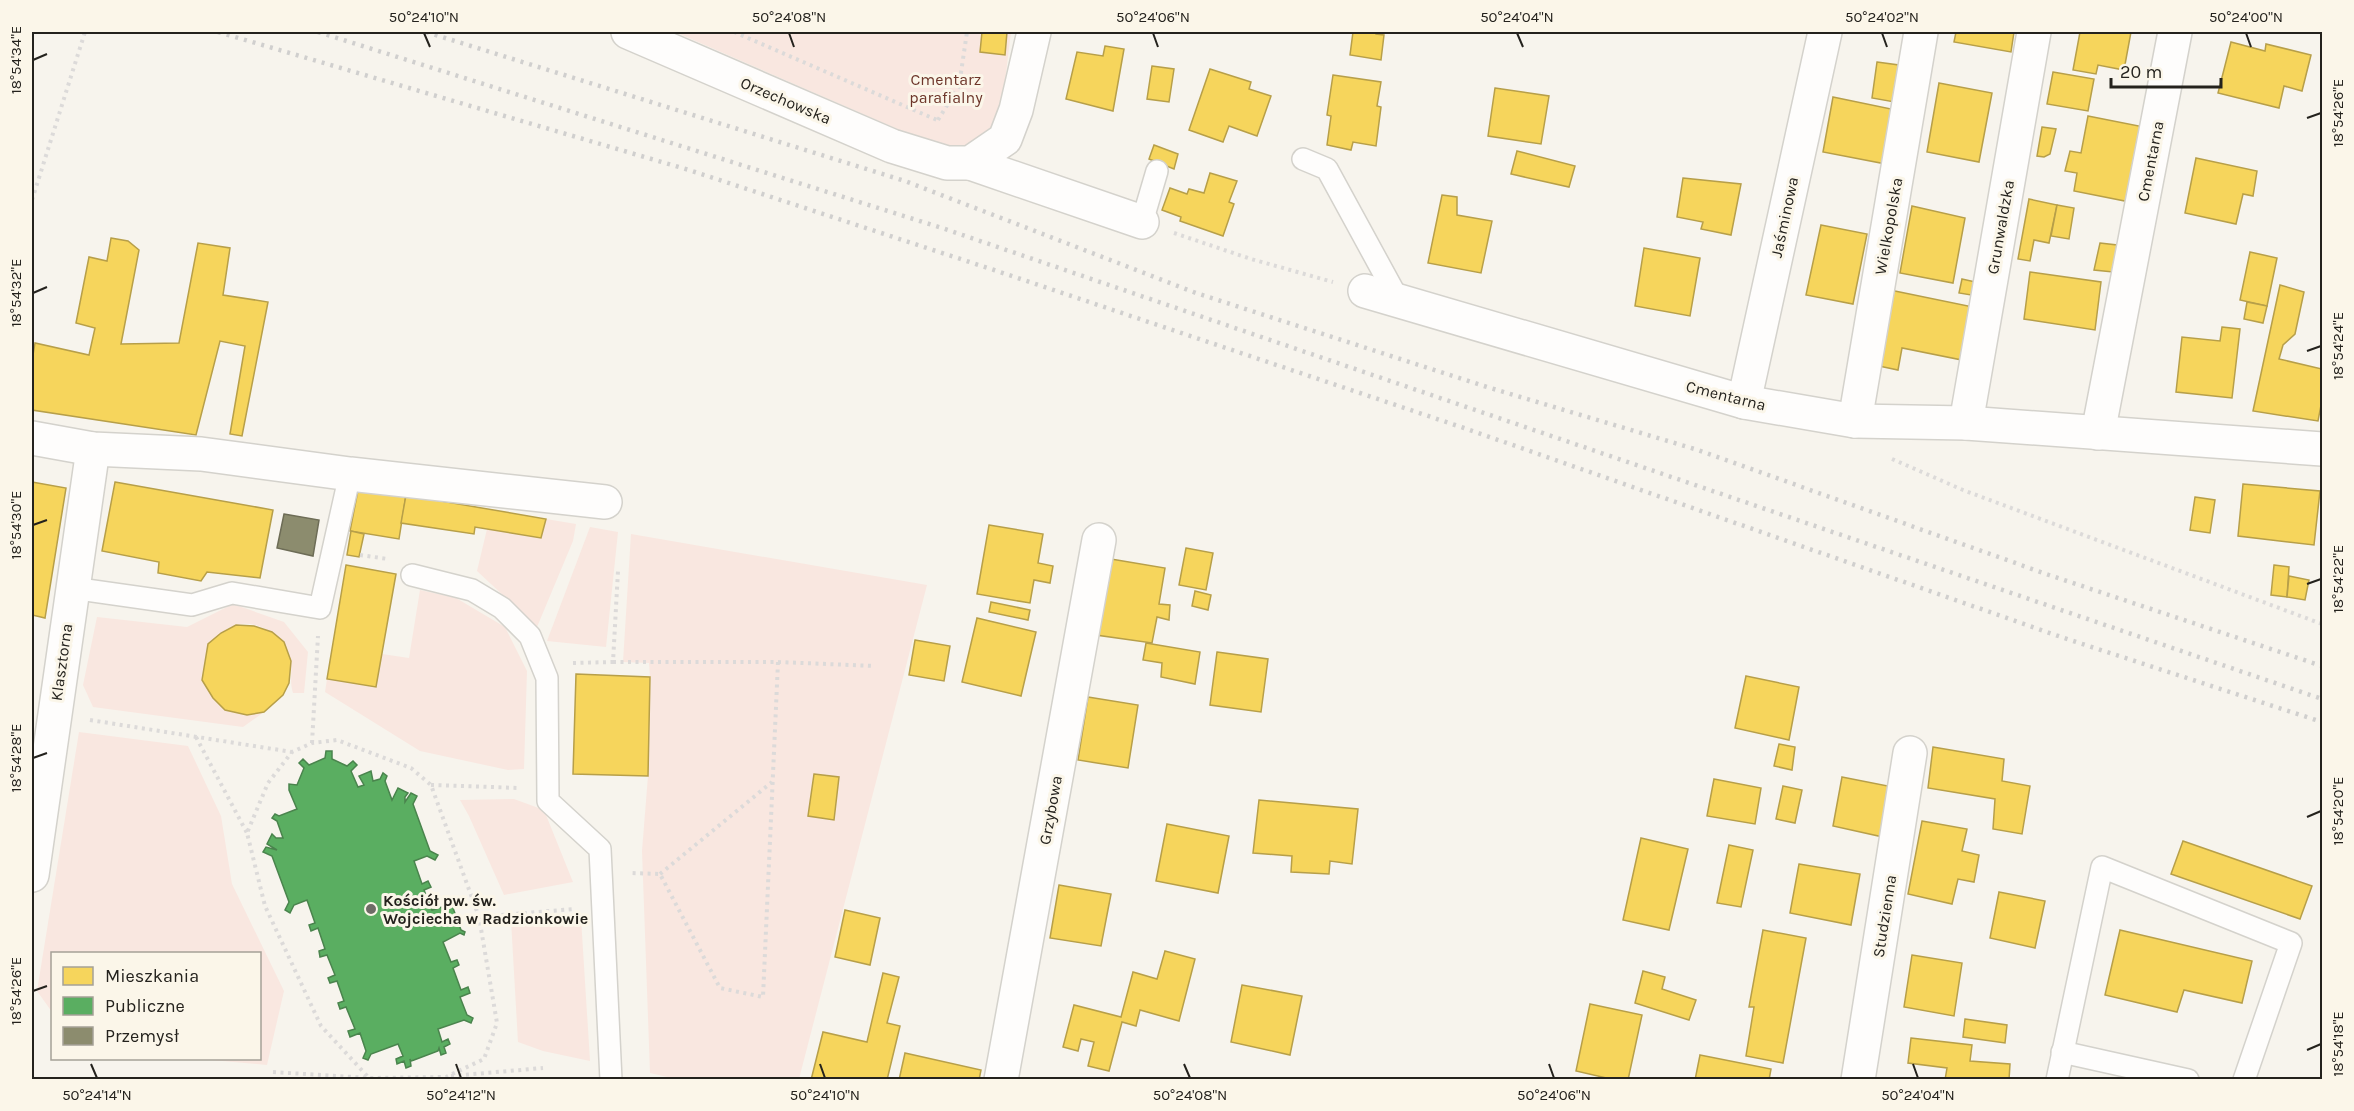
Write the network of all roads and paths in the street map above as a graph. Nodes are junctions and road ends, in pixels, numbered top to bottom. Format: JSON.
{"nodes":[{"id":1,"x":85,"y":32,"type":"edge"},
{"id":2,"x":628,"y":32,"type":"edge"},
{"id":3,"x":734,"y":32,"type":"edge"},
{"id":4,"x":967,"y":32,"type":"edge"},
{"id":5,"x":1034,"y":32,"type":"edge"},
{"id":6,"x":1825,"y":32,"type":"edge"},
{"id":7,"x":1921,"y":32,"type":"edge"},
{"id":8,"x":2034,"y":32,"type":"edge"},
{"id":9,"x":2175,"y":32,"type":"edge"},
{"id":10,"x":1303,"y":159,"type":"dead end"},
{"id":11,"x":959,"y":163,"type":"junction"},
{"id":12,"x":1157,"y":171,"type":"dead end"},
{"id":13,"x":32,"y":200,"type":"edge"},
{"id":14,"x":1142,"y":222,"type":"junction"},
{"id":15,"x":1365,"y":291,"type":"joint"},
{"id":16,"x":1399,"y":301,"type":"junction"},
{"id":17,"x":1744,"y":402,"type":"junction"},
{"id":18,"x":1855,"y":421,"type":"junction"},
{"id":19,"x":1966,"y":423,"type":"junction"},
{"id":20,"x":2098,"y":433,"type":"junction"},
{"id":21,"x":32,"y":438,"type":"edge"},
{"id":22,"x":93,"y":449,"type":"junction"},
{"id":23,"x":2322,"y":449,"type":"edge"},
{"id":24,"x":1882,"y":454,"type":"dead end"},
{"id":25,"x":350,"y":474,"type":"junction"},
{"id":26,"x":605,"y":502,"type":"dead end"},
{"id":27,"x":1099,"y":540,"type":"dead end"},
{"id":28,"x":333,"y":551,"type":"junction"},
{"id":29,"x":618,"y":571,"type":"dead end"},
{"id":30,"x":412,"y":575,"type":"joint"},
{"id":31,"x":72,"y":588,"type":"junction"},
{"id":32,"x":320,"y":608,"type":"junction"},
{"id":33,"x":2322,"y":624,"type":"edge"},
{"id":34,"x":613,"y":662,"type":"junction"},
{"id":35,"x":778,"y":662,"type":"junction"},
{"id":36,"x":542,"y":664,"type":"junction"},
{"id":37,"x":875,"y":666,"type":"dead end"},
{"id":38,"x":54,"y":715,"type":"junction"},
{"id":39,"x":196,"y":737,"type":"junction"},
{"id":40,"x":312,"y":743,"type":"junction"},
{"id":41,"x":292,"y":752,"type":"junction"},
{"id":42,"x":1910,"y":753,"type":"dead end"},
{"id":43,"x":772,"y":782,"type":"junction"},
{"id":44,"x":431,"y":785,"type":"junction"},
{"id":45,"x":548,"y":789,"type":"junction"},
{"id":46,"x":247,"y":833,"type":"junction"},
{"id":47,"x":600,"y":871,"type":"junction"},
{"id":48,"x":660,"y":874,"type":"junction"},
{"id":49,"x":32,"y":875,"type":"edge"},
{"id":50,"x":602,"y":907,"type":"junction"},
{"id":51,"x":479,"y":917,"type":"junction"},
{"id":52,"x":2062,"y":1052,"type":"junction"},
{"id":53,"x":543,"y":1068,"type":"dead end"},
{"id":54,"x":273,"y":1072,"type":"dead end"},
{"id":55,"x":446,"y":1077,"type":"junction"},
{"id":56,"x":369,"y":1078,"type":"edge"},
{"id":57,"x":611,"y":1080,"type":"edge"},
{"id":58,"x":1000,"y":1080,"type":"edge"},
{"id":59,"x":1858,"y":1080,"type":"edge"},
{"id":60,"x":2057,"y":1080,"type":"edge"},
{"id":61,"x":2188,"y":1080,"type":"edge"},
{"id":62,"x":2244,"y":1080,"type":"edge"}],
"edges":[{"from":1,"to":13,"type":"path"},
{"from":2,"to":11,"type":"street","name":"Orzechowska"},
{"from":3,"to":4,"type":"path"},
{"from":5,"to":11,"type":"street"},
{"from":6,"to":17,"type":"street","name":"Jaśminowa"},
{"from":7,"to":18,"type":"street","name":"Wielkopolska"},
{"from":8,"to":19,"type":"street","name":"Grunwaldzka"},
{"from":9,"to":20,"type":"street","name":"Cmentarna"},
{"from":10,"to":16,"type":"lane"},
{"from":11,"to":14,"type":"street","name":"Orzechowska"},
{"from":12,"to":14,"type":"lane"},
{"from":14,"to":15,"type":"path"},
{"from":15,"to":16,"type":"street","name":"Cmentarna"},
{"from":16,"to":17,"type":"street","name":"Cmentarna"},
{"from":17,"to":18,"type":"street","name":"Cmentarna"},
{"from":18,"to":19,"type":"street","name":"Cmentarna"},
{"from":19,"to":20,"type":"street","name":"Cmentarna"},
{"from":20,"to":23,"type":"street","name":"Cmentarna"},
{"from":21,"to":22,"type":"street"},
{"from":22,"to":25,"type":"street"},
{"from":22,"to":31,"type":"street","name":"Klasztorna"},
{"from":24,"to":33,"type":"path"},
{"from":25,"to":26,"type":"street"},
{"from":25,"to":28,"type":"lane"},
{"from":27,"to":58,"type":"street","name":"Grzybowa"},
{"from":28,"to":30,"type":"path"},
{"from":28,"to":32,"type":"lane"},
{"from":29,"to":34,"type":"path"},
{"from":30,"to":36,"type":"lane"},
{"from":31,"to":32,"type":"lane"},
{"from":31,"to":38,"type":"street","name":"Klasztorna"},
{"from":32,"to":40,"type":"path"},
{"from":34,"to":35,"type":"path"},
{"from":34,"to":36,"type":"path"},
{"from":35,"to":37,"type":"path"},
{"from":35,"to":43,"type":"path"},
{"from":36,"to":45,"type":"lane"},
{"from":38,"to":39,"type":"path"},
{"from":38,"to":49,"type":"street","name":"Klasztorna"},
{"from":39,"to":41,"type":"path"},
{"from":39,"to":46,"type":"path"},
{"from":40,"to":41,"type":"path"},
{"from":40,"to":44,"type":"path"},
{"from":41,"to":46,"type":"path"},
{"from":42,"to":59,"type":"street","name":"Studzienna"},
{"from":43,"to":48,"type":"path"},
{"from":43,"to":48,"type":"path"},
{"from":44,"to":45,"type":"path"},
{"from":44,"to":51,"type":"path"},
{"from":45,"to":47,"type":"lane"},
{"from":46,"to":56,"type":"path"},
{"from":47,"to":48,"type":"path"},
{"from":47,"to":50,"type":"lane"},
{"from":50,"to":51,"type":"path"},
{"from":50,"to":57,"type":"lane"},
{"from":51,"to":55,"type":"path"},
{"from":52,"to":60,"type":"lane"},
{"from":52,"to":61,"type":"lane"},
{"from":52,"to":62,"type":"lane"},
{"from":53,"to":55,"type":"path"},
{"from":54,"to":56,"type":"path"},
{"from":55,"to":56,"type":"path"}]}
